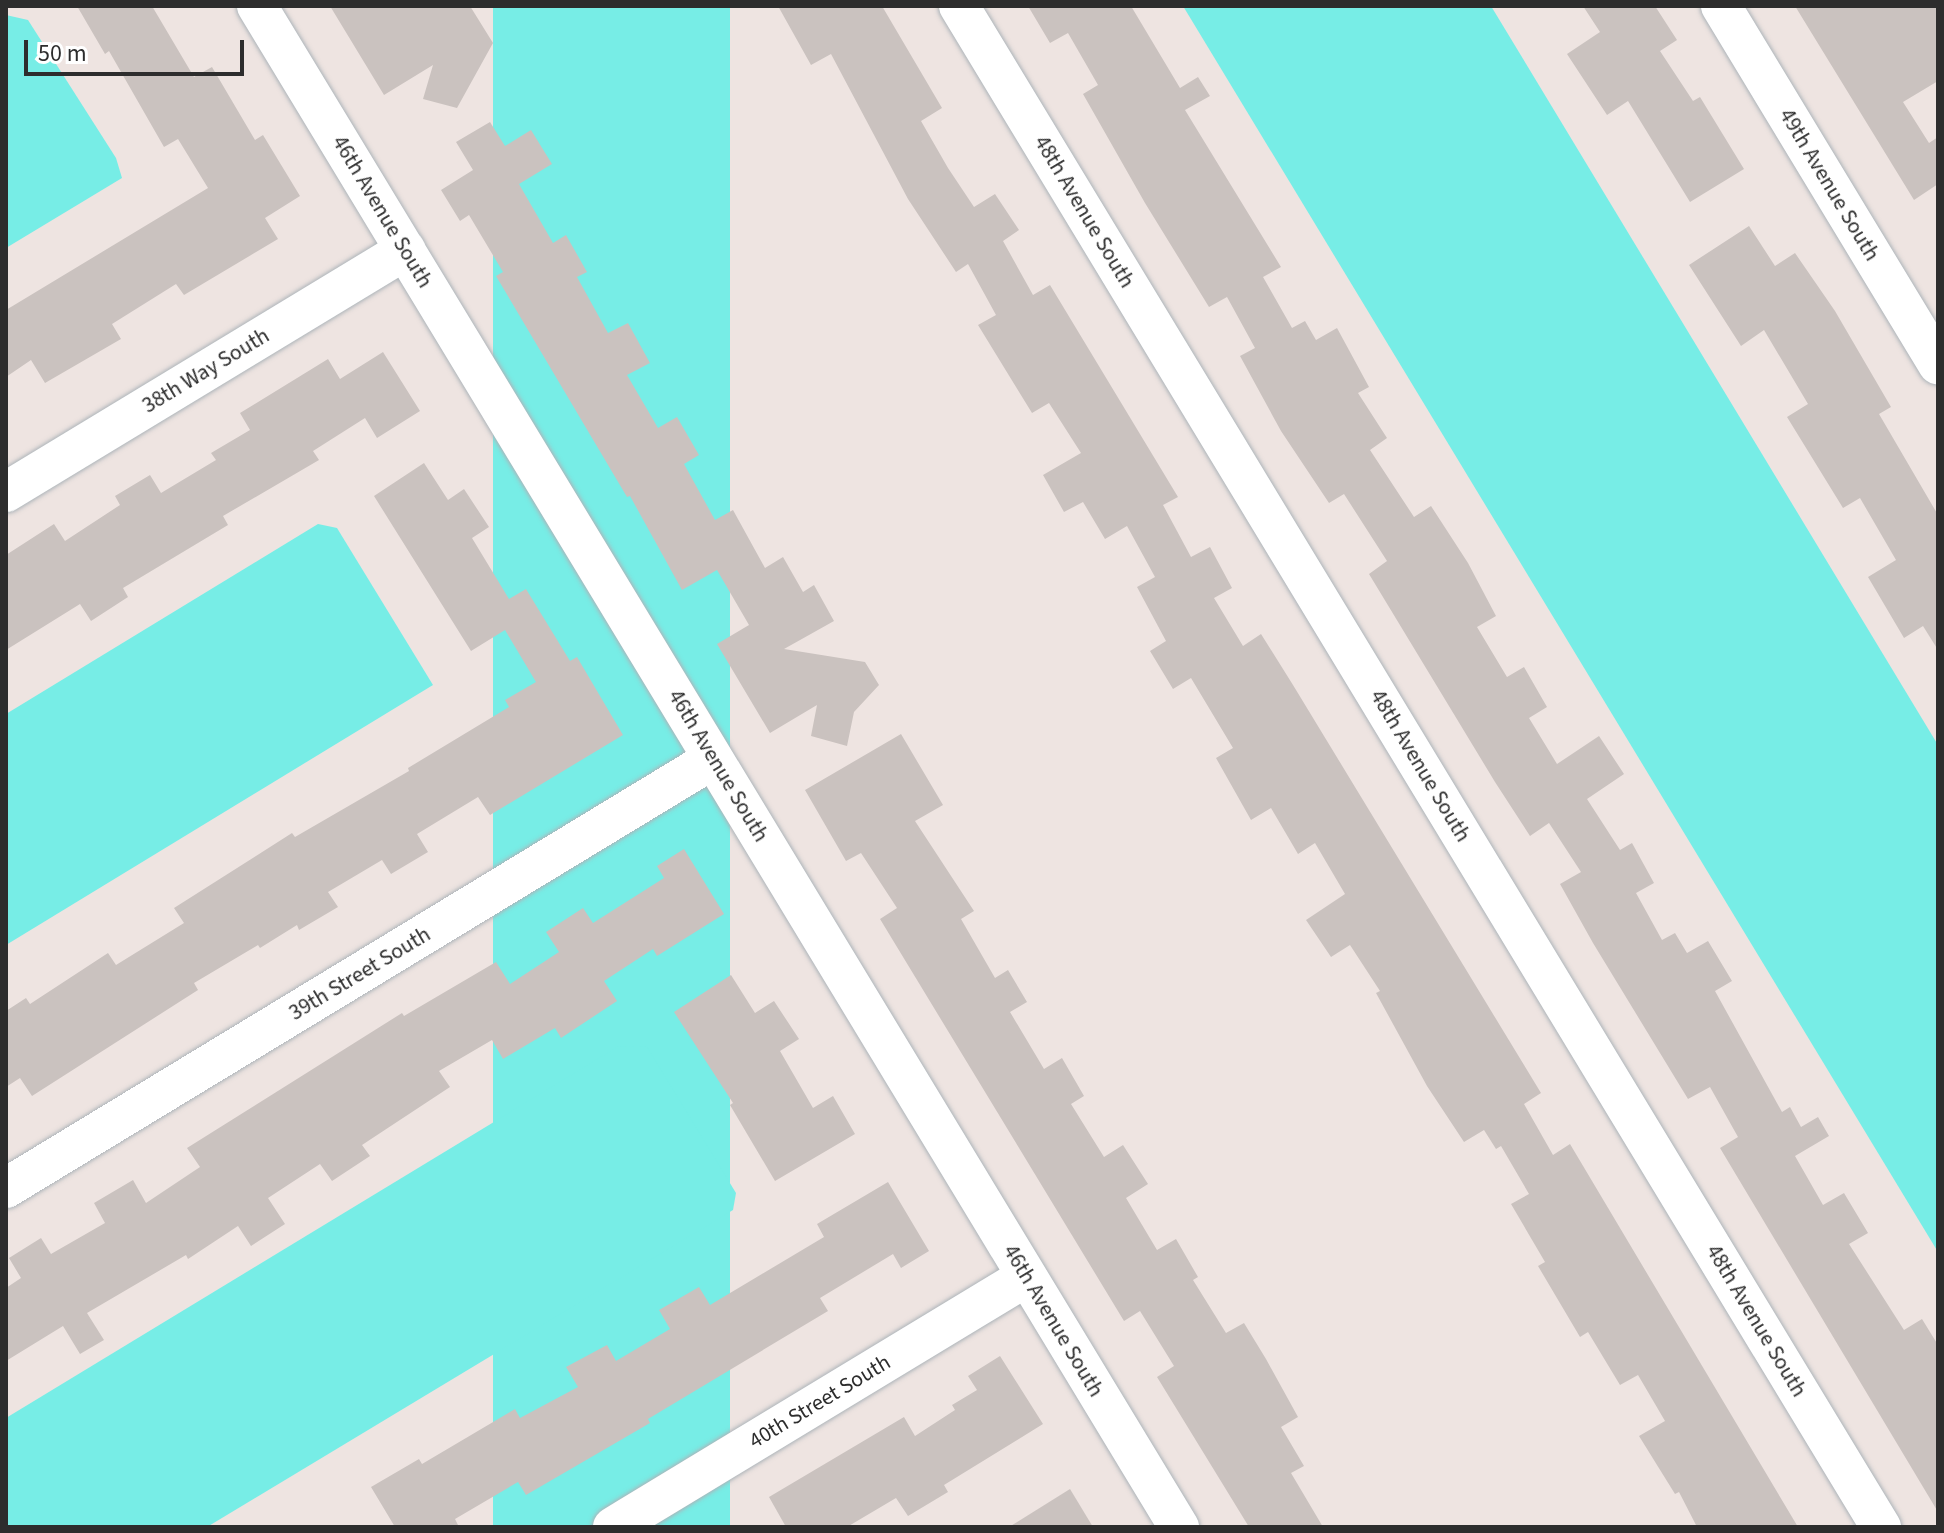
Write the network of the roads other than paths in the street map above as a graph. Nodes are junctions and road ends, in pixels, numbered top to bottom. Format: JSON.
{"nodes":[{"id":1,"x":257,"y":6,"type":"edge"},
{"id":2,"x":959,"y":6,"type":"edge"},
{"id":3,"x":1721,"y":6,"type":"edge"},
{"id":4,"x":405,"y":250,"type":"junction"},
{"id":5,"x":1938,"y":364,"type":"edge"},
{"id":6,"x":6,"y":492,"type":"edge"},
{"id":7,"x":713,"y":759,"type":"junction"},
{"id":8,"x":6,"y":1188,"type":"edge"},
{"id":9,"x":1026,"y":1277,"type":"junction"},
{"id":10,"x":613,"y":1527,"type":"edge"},
{"id":11,"x":1179,"y":1527,"type":"edge"},
{"id":12,"x":1881,"y":1527,"type":"edge"}],
"edges":[{"from":1,"to":4,"type":"street","name":"46th Avenue South"},
{"from":2,"to":12,"type":"street","name":"48th Avenue South"},
{"from":3,"to":5,"type":"street","name":"49th Avenue South"},
{"from":4,"to":6,"type":"street","name":"38th Way South"},
{"from":4,"to":7,"type":"street","name":"46th Avenue South"},
{"from":7,"to":8,"type":"street","name":"39th Street South"},
{"from":7,"to":9,"type":"street","name":"46th Avenue South"},
{"from":9,"to":10,"type":"street","name":"40th Street South"},
{"from":9,"to":11,"type":"street","name":"46th Avenue South"}]}
